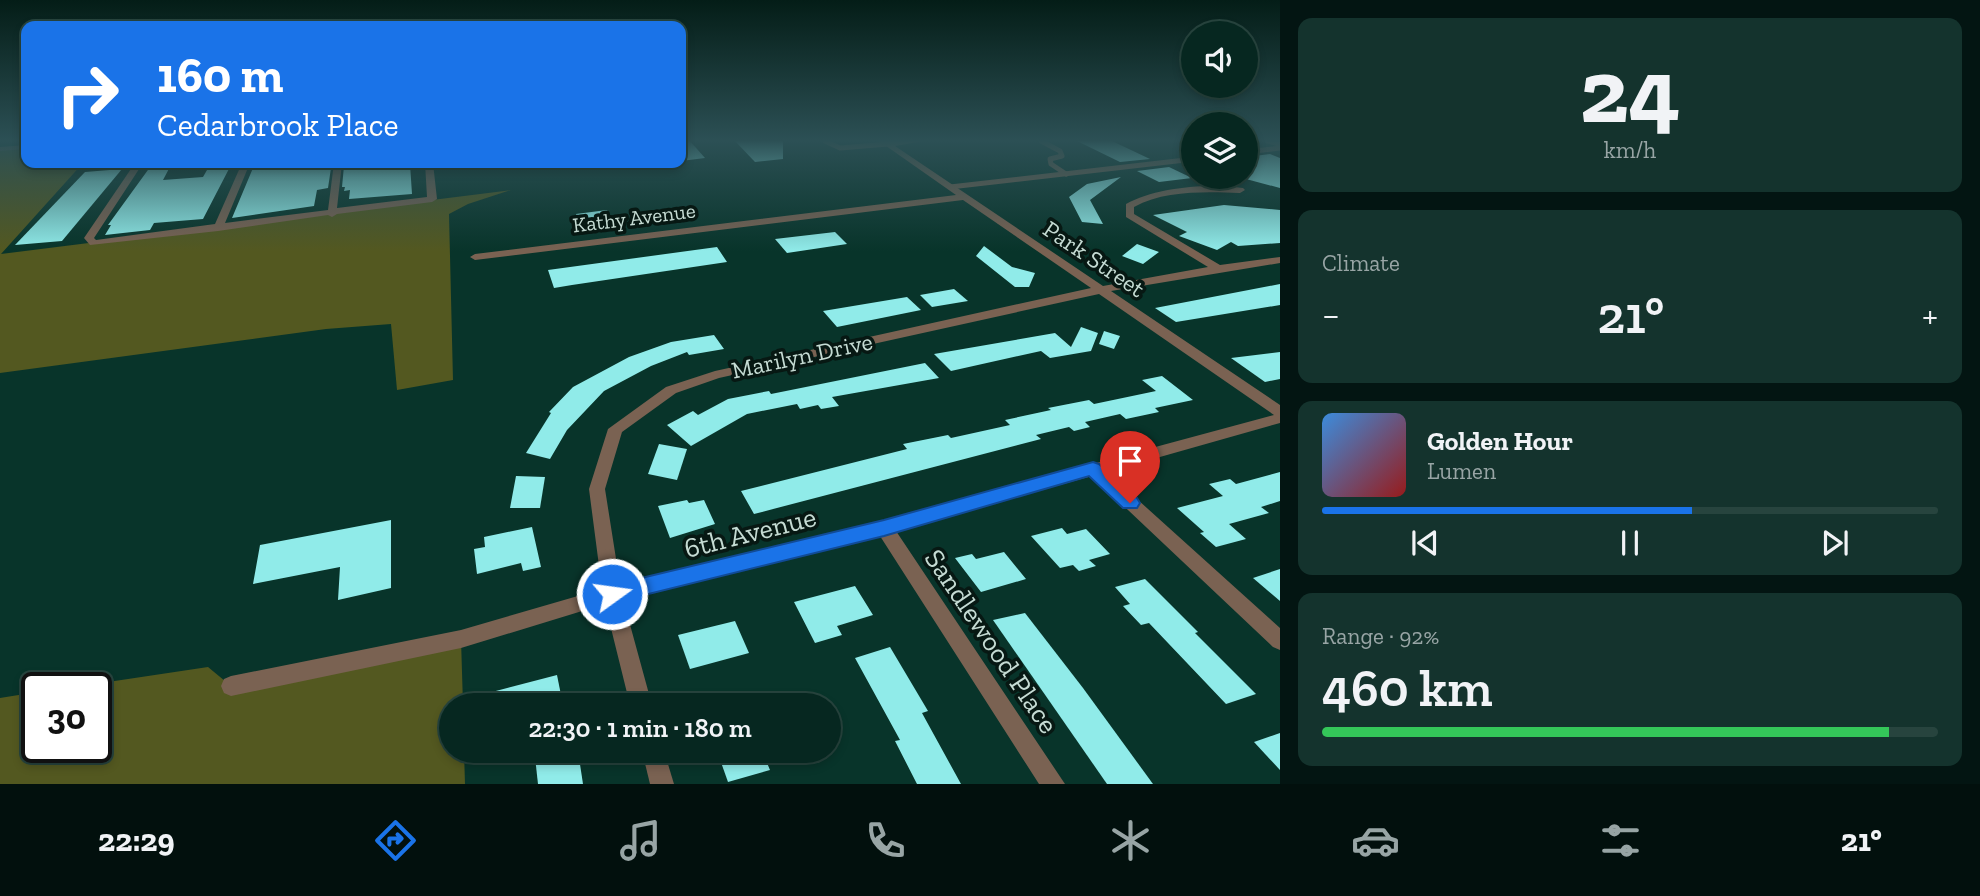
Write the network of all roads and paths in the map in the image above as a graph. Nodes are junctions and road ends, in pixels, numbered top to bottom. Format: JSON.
{"nodes":[{"id":1,"x":129,"y":178,"type":"edge"},
{"id":2,"x":240,"y":178,"type":"edge"},
{"id":3,"x":336,"y":178,"type":"edge"},
{"id":4,"x":430,"y":178,"type":"edge"},
{"id":5,"x":936,"y":178,"type":"edge"},
{"id":6,"x":1034,"y":178,"type":"edge"},
{"id":7,"x":950,"y":187,"type":"junction"},
{"id":8,"x":1240,"y":190,"type":"dead end"},
{"id":9,"x":964,"y":197,"type":"junction"},
{"id":10,"x":332,"y":214,"type":"junction"},
{"id":11,"x":218,"y":228,"type":"junction"},
{"id":12,"x":475,"y":257,"type":"dead end"},
{"id":13,"x":1280,"y":260,"type":"edge"},
{"id":14,"x":1217,"y":268,"type":"junction"},
{"id":15,"x":1102,"y":291,"type":"junction"},
{"id":16,"x":1280,"y":412,"type":"edge"},
{"id":17,"x":1280,"y":418,"type":"edge"},
{"id":18,"x":1093,"y":468,"type":"junction"},
{"id":19,"x":884,"y":528,"type":"junction"},
{"id":20,"x":612,"y":594,"type":"junction"},
{"id":21,"x":1280,"y":641,"type":"edge"},
{"id":22,"x":231,"y":686,"type":"dead end"},
{"id":23,"x":638,"y":693,"type":"edge"},
{"id":24,"x":656,"y":763,"type":"edge"},
{"id":25,"x":662,"y":784,"type":"edge"},
{"id":26,"x":1053,"y":784,"type":"edge"}],
"edges":[{"from":1,"to":11,"type":"street"},
{"from":2,"to":11,"type":"street"},
{"from":3,"to":10,"type":"street"},
{"from":4,"to":10,"type":"street"},
{"from":5,"to":7,"type":"street","name":"Park Street"},
{"from":6,"to":7,"type":"lane"},
{"from":7,"to":9,"type":"street","name":"Park Street"},
{"from":8,"to":14,"type":"street"},
{"from":9,"to":12,"type":"street","name":"Kathy Avenue"},
{"from":9,"to":15,"type":"street","name":"Park Street"},
{"from":10,"to":11,"type":"street"},
{"from":13,"to":14,"type":"street","name":"Marilyn Drive"},
{"from":14,"to":15,"type":"street","name":"Marilyn Drive"},
{"from":15,"to":16,"type":"street","name":"Park Street"},
{"from":15,"to":20,"type":"street","name":"Marilyn Drive"},
{"from":17,"to":18,"type":"street","name":"6th Avenue"},
{"from":18,"to":19,"type":"street","name":"6th Avenue"},
{"from":18,"to":21,"type":"street"},
{"from":19,"to":20,"type":"street","name":"6th Avenue"},
{"from":19,"to":26,"type":"street","name":"Sandlewood Place"},
{"from":20,"to":22,"type":"street","name":"6th Avenue"},
{"from":20,"to":23,"type":"street","name":"Marilyn Drive"},
{"from":24,"to":25,"type":"street"}]}
